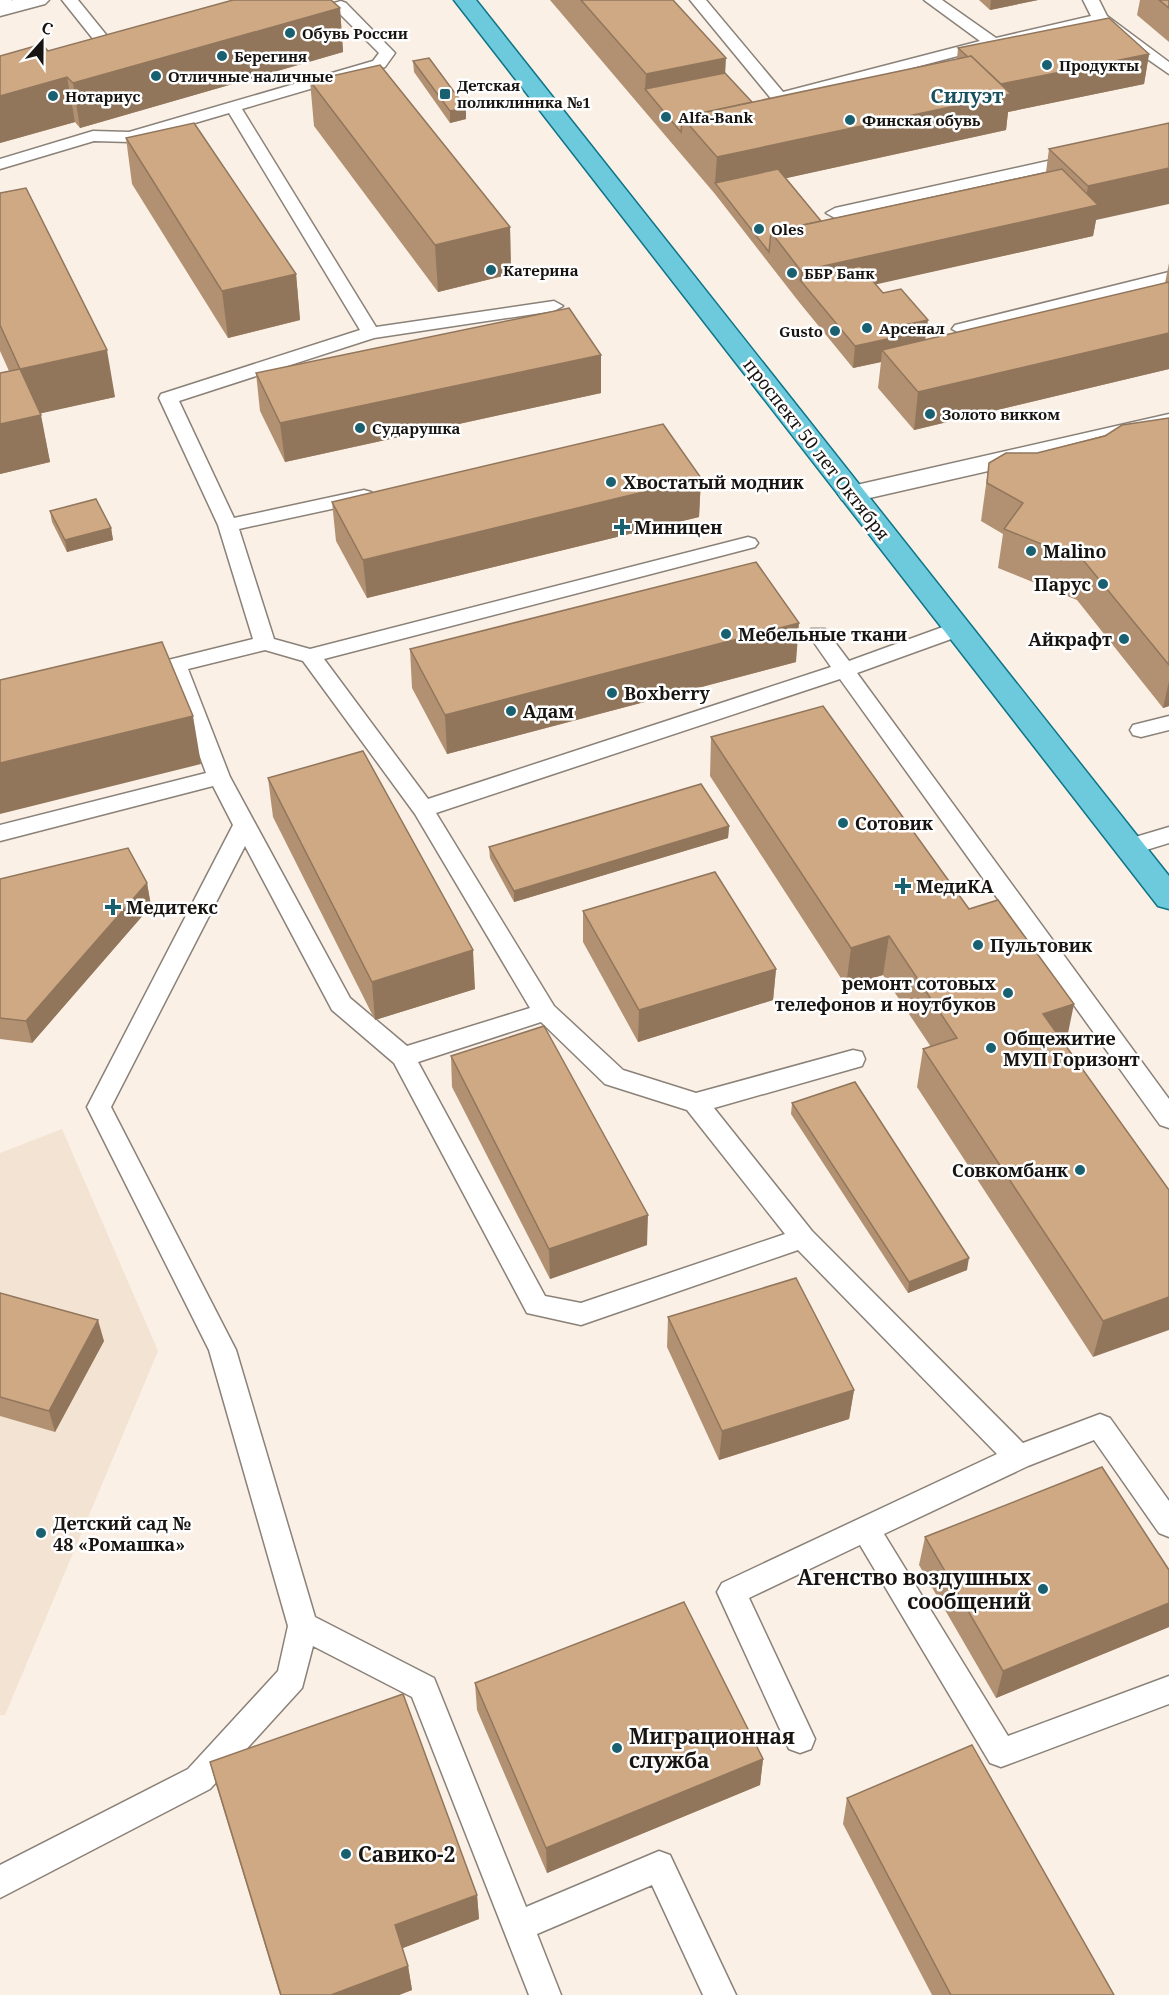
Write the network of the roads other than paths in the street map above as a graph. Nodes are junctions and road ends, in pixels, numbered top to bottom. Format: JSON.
{"nodes":[{"id":1,"x":38,"y":0,"type":"edge"},
{"id":2,"x":70,"y":0,"type":"edge"},
{"id":3,"x":465,"y":0,"type":"edge"},
{"id":4,"x":698,"y":0,"type":"edge"},
{"id":5,"x":932,"y":0,"type":"edge"},
{"id":6,"x":1092,"y":0,"type":"edge"},
{"id":7,"x":0,"y":10,"type":"edge"},
{"id":8,"x":295,"y":19,"type":"edge"},
{"id":9,"x":1100,"y":19,"type":"junction"},
{"id":10,"x":993,"y":43,"type":"junction"},
{"id":11,"x":134,"y":62,"type":"edge"},
{"id":12,"x":1169,"y":69,"type":"edge"},
{"id":13,"x":233,"y":107,"type":"junction"},
{"id":14,"x":1100,"y":154,"type":"edge"},
{"id":15,"x":0,"y":164,"type":"edge"},
{"id":16,"x":835,"y":213,"type":"dead end"},
{"id":17,"x":1169,"y":277,"type":"edge"},
{"id":18,"x":554,"y":306,"type":"dead end"},
{"id":19,"x":961,"y":329,"type":"edge"},
{"id":20,"x":371,"y":333,"type":"junction"},
{"id":21,"x":1169,"y":422,"type":"edge"},
{"id":22,"x":380,"y":493,"type":"edge"},
{"id":23,"x":852,"y":494,"type":"junction"},
{"id":24,"x":228,"y":525,"type":"junction"},
{"id":25,"x":748,"y":543,"type":"dead end"},
{"id":26,"x":958,"y":629,"type":"junction"},
{"id":27,"x":819,"y":634,"type":"dead end"},
{"id":28,"x":265,"y":643,"type":"junction"},
{"id":29,"x":310,"y":656,"type":"junction"},
{"id":30,"x":176,"y":665,"type":"junction"},
{"id":31,"x":143,"y":673,"type":"edge"},
{"id":32,"x":1169,"y":723,"type":"edge"},
{"id":33,"x":1141,"y":730,"type":"dead end"},
{"id":34,"x":219,"y":777,"type":"junction"},
{"id":35,"x":423,"y":809,"type":"junction"},
{"id":36,"x":245,"y":824,"type":"junction"},
{"id":37,"x":0,"y":833,"type":"edge"},
{"id":38,"x":1169,"y":835,"type":"edge"},
{"id":39,"x":1130,"y":847,"type":"junction"},
{"id":40,"x":1169,"y":898,"type":"edge"},
{"id":41,"x":545,"y":1012,"type":"junction"},
{"id":42,"x":403,"y":1057,"type":"junction"},
{"id":43,"x":853,"y":1059,"type":"dead end"},
{"id":44,"x":696,"y":1103,"type":"junction"},
{"id":45,"x":1169,"y":1118,"type":"edge"},
{"id":46,"x":803,"y":1238,"type":"junction"},
{"id":47,"x":1018,"y":1458,"type":"junction"},
{"id":48,"x":1169,"y":1524,"type":"edge"},
{"id":49,"x":866,"y":1529,"type":"junction"},
{"id":50,"x":303,"y":1626,"type":"junction"},
{"id":51,"x":1169,"y":1690,"type":"edge"},
{"id":52,"x":800,"y":1739,"type":"dead end"},
{"id":53,"x":0,"y":1882,"type":"edge"},
{"id":54,"x":518,"y":1926,"type":"junction"},
{"id":55,"x":545,"y":1995,"type":"edge"},
{"id":56,"x":720,"y":1995,"type":"edge"}],
"edges":[{"from":1,"to":7,"type":"street"},
{"from":2,"to":11,"type":"lane"},
{"from":3,"to":23,"type":"main road","name":"проспект 50 лет Октября"},
{"from":4,"to":10,"type":"lane"},
{"from":5,"to":10,"type":"lane"},
{"from":6,"to":9,"type":"lane"},
{"from":8,"to":13,"type":"lane"},
{"from":9,"to":10,"type":"lane"},
{"from":9,"to":12,"type":"lane"},
{"from":13,"to":15,"type":"lane"},
{"from":13,"to":20,"type":"lane"},
{"from":14,"to":16,"type":"lane"},
{"from":17,"to":19,"type":"lane"},
{"from":18,"to":20,"type":"lane"},
{"from":20,"to":24,"type":"lane"},
{"from":21,"to":23,"type":"street"},
{"from":22,"to":24,"type":"lane"},
{"from":23,"to":26,"type":"main road","name":"проспект 50 лет Октября"},
{"from":24,"to":28,"type":"lane"},
{"from":25,"to":29,"type":"lane"},
{"from":26,"to":35,"type":"lane"},
{"from":26,"to":39,"type":"main road","name":"проспект 50 лет Октября"},
{"from":27,"to":45,"type":"lane"},
{"from":28,"to":29,"type":"lane"},
{"from":28,"to":30,"type":"lane"},
{"from":29,"to":35,"type":"lane"},
{"from":30,"to":31,"type":"lane"},
{"from":30,"to":34,"type":"lane"},
{"from":32,"to":33,"type":"lane"},
{"from":34,"to":36,"type":"lane"},
{"from":34,"to":37,"type":"lane"},
{"from":35,"to":41,"type":"lane"},
{"from":36,"to":42,"type":"lane"},
{"from":36,"to":50,"type":"lane"},
{"from":38,"to":39,"type":"lane"},
{"from":39,"to":40,"type":"main road","name":"проспект 50 лет Октября"},
{"from":41,"to":42,"type":"lane"},
{"from":41,"to":44,"type":"lane"},
{"from":42,"to":46,"type":"lane"},
{"from":43,"to":44,"type":"lane"},
{"from":44,"to":46,"type":"lane"},
{"from":46,"to":47,"type":"lane"},
{"from":47,"to":48,"type":"lane"},
{"from":47,"to":49,"type":"lane"},
{"from":49,"to":51,"type":"lane"},
{"from":49,"to":52,"type":"lane"},
{"from":50,"to":53,"type":"lane"},
{"from":50,"to":54,"type":"lane"},
{"from":54,"to":55,"type":"lane"},
{"from":54,"to":56,"type":"lane"}]}
